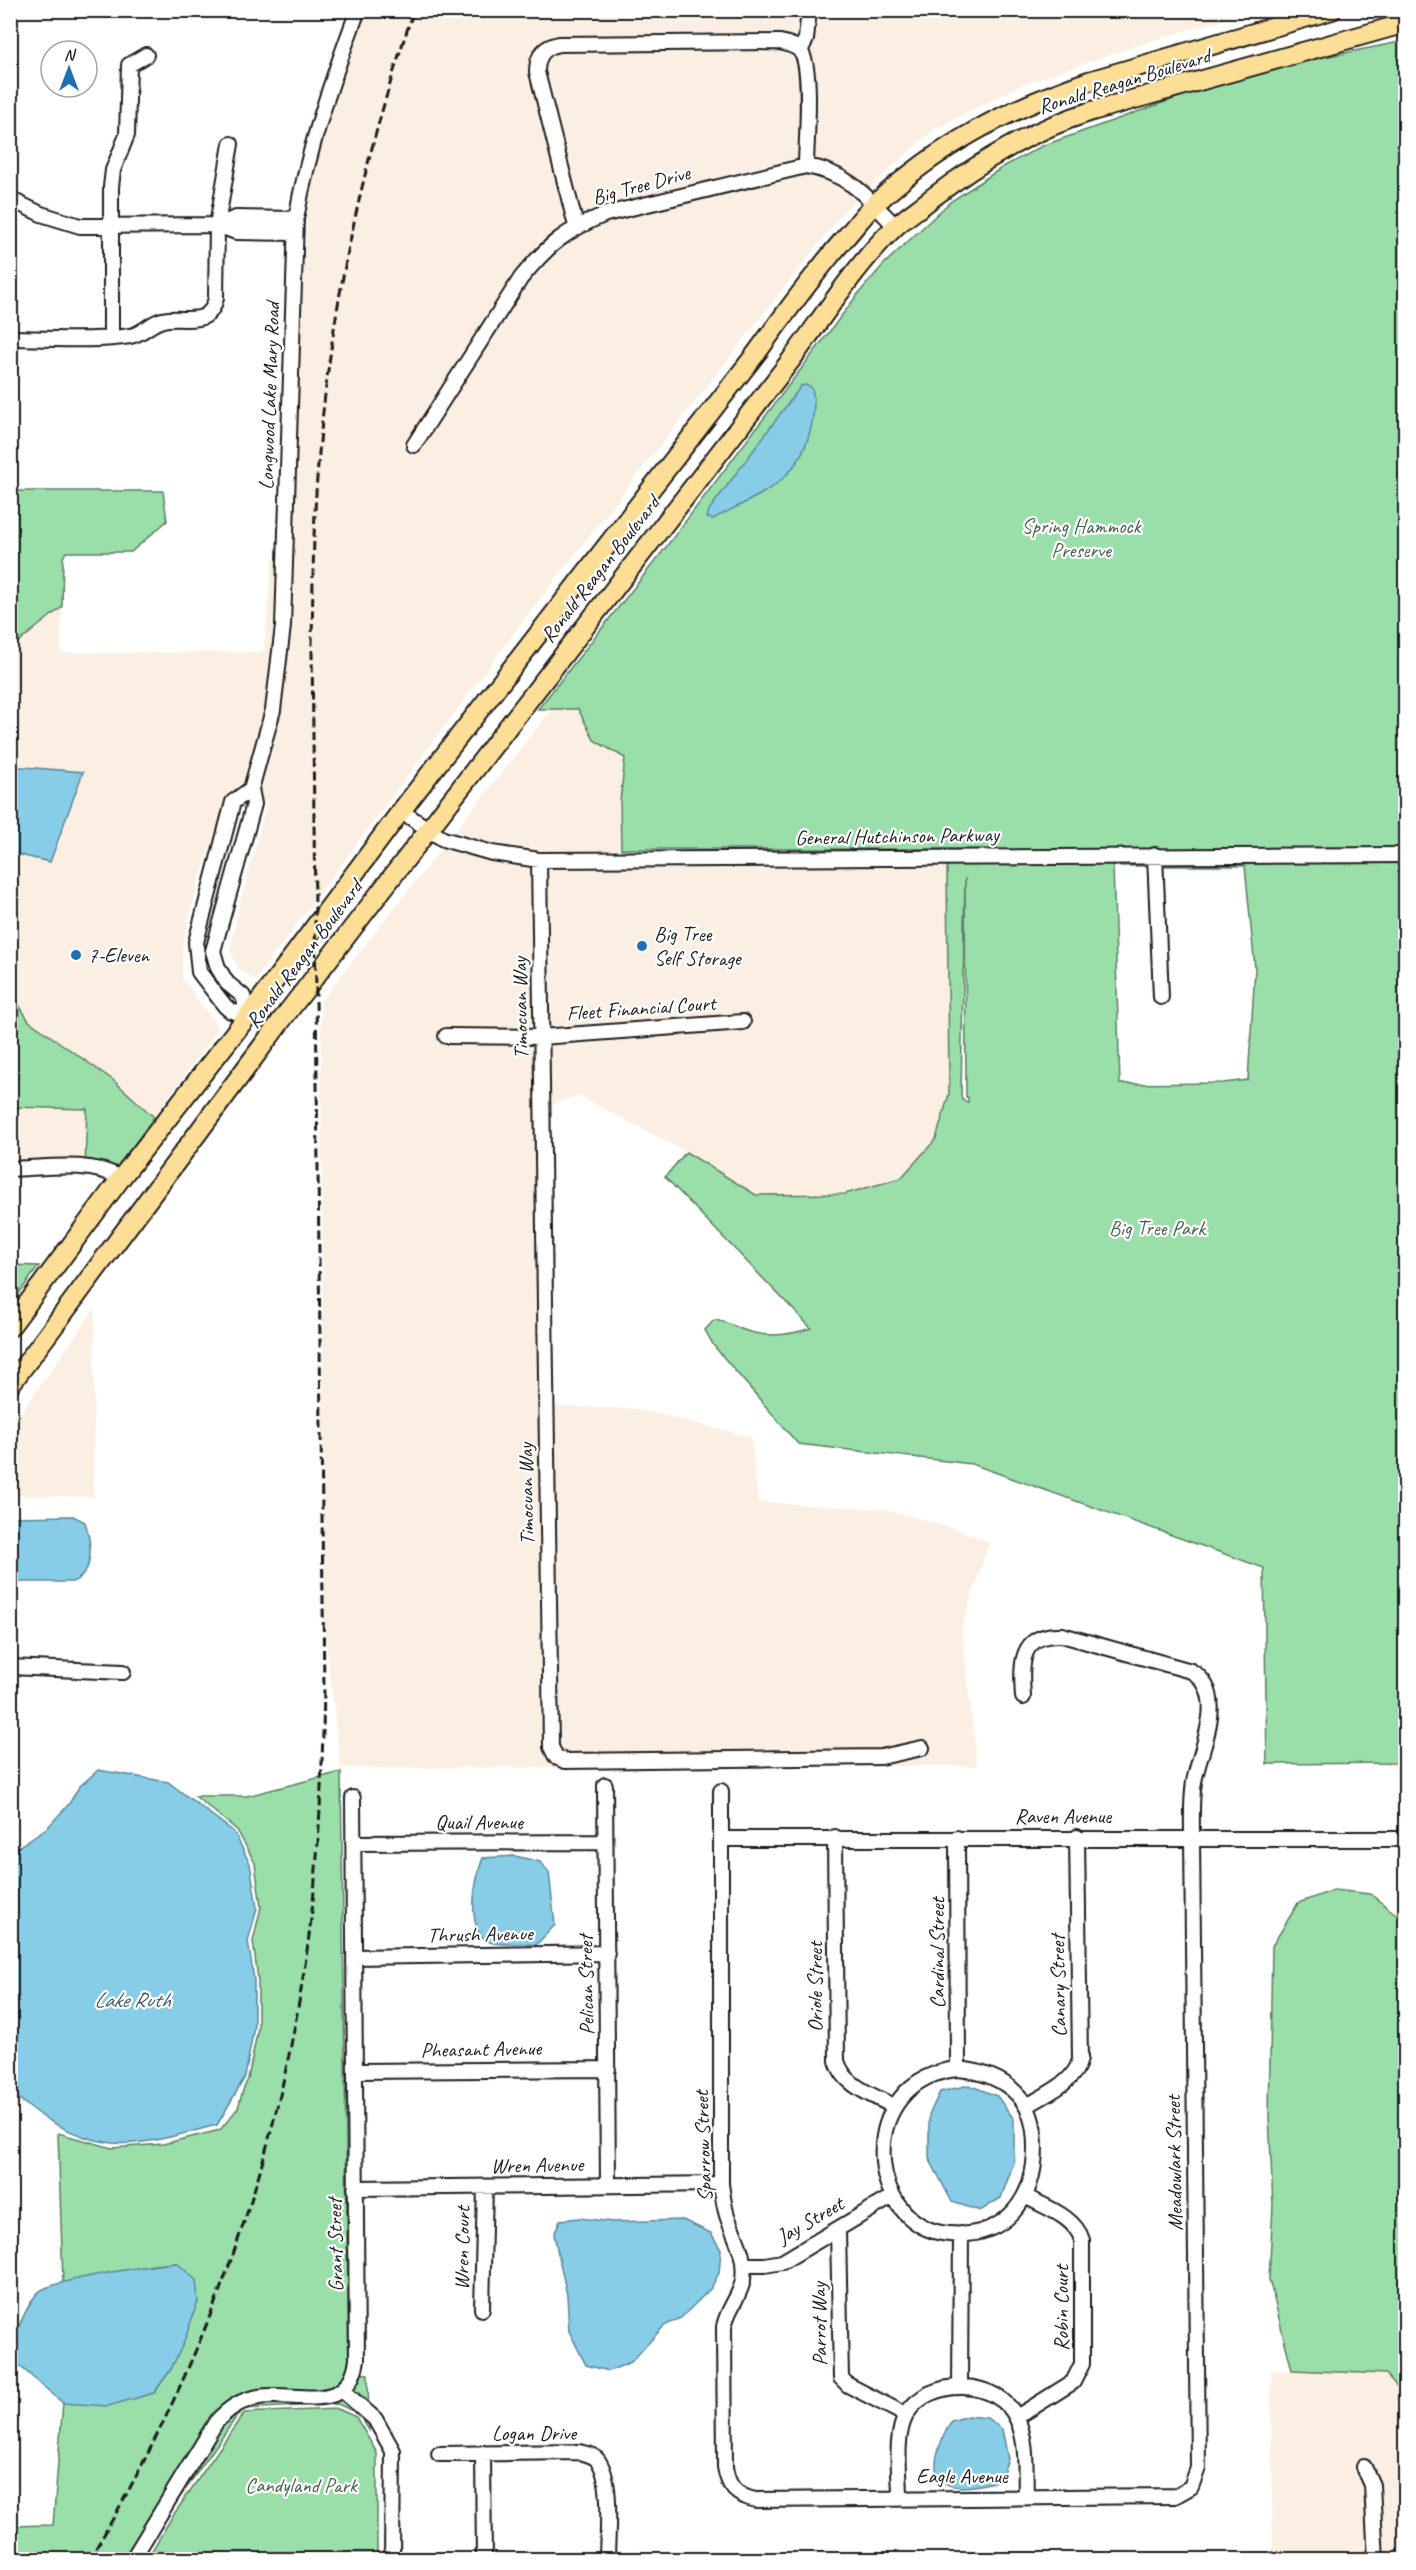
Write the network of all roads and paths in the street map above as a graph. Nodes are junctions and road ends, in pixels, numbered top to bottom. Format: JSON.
{"nodes":[{"id":1,"x":358,"y":10,"type":"edge"},
{"id":2,"x":809,"y":10,"type":"edge"},
{"id":3,"x":1332,"y":10,"type":"edge"},
{"id":4,"x":1406,"y":22,"type":"edge"},
{"id":5,"x":800,"y":51,"type":"junction"},
{"id":6,"x":146,"y":55,"type":"dead end"},
{"id":7,"x":231,"y":144,"type":"dead end"},
{"id":8,"x":806,"y":166,"type":"junction"},
{"id":9,"x":10,"y":199,"type":"edge"},
{"id":10,"x":874,"y":204,"type":"junction"},
{"id":11,"x":217,"y":225,"type":"junction"},
{"id":12,"x":295,"y":226,"type":"junction"},
{"id":13,"x":576,"y":226,"type":"junction"},
{"id":14,"x":896,"y":227,"type":"junction"},
{"id":15,"x":110,"y":228,"type":"junction"},
{"id":16,"x":111,"y":337,"type":"junction"},
{"id":17,"x":10,"y":338,"type":"edge"},
{"id":18,"x":414,"y":445,"type":"dead end"},
{"id":19,"x":250,"y":789,"type":"junction"},
{"id":20,"x":401,"y":811,"type":"junction"},
{"id":21,"x":429,"y":829,"type":"junction"},
{"id":22,"x":1155,"y":855,"type":"junction"},
{"id":23,"x":1406,"y":855,"type":"edge"},
{"id":24,"x":539,"y":860,"type":"junction"},
{"id":25,"x":1161,"y":997,"type":"dead end"},
{"id":26,"x":248,"y":1015,"type":"junction"},
{"id":27,"x":743,"y":1022,"type":"dead end"},
{"id":28,"x":273,"y":1032,"type":"junction"},
{"id":29,"x":446,"y":1036,"type":"dead end"},
{"id":30,"x":541,"y":1036,"type":"junction"},
{"id":31,"x":10,"y":1169,"type":"edge"},
{"id":32,"x":121,"y":1178,"type":"junction"},
{"id":33,"x":10,"y":1327,"type":"edge"},
{"id":34,"x":10,"y":1385,"type":"edge"},
{"id":35,"x":10,"y":1667,"type":"edge"},
{"id":36,"x":123,"y":1672,"type":"dead end"},
{"id":37,"x":1023,"y":1697,"type":"dead end"},
{"id":38,"x":922,"y":1748,"type":"dead end"},
{"id":39,"x":605,"y":1785,"type":"dead end"},
{"id":40,"x":721,"y":1791,"type":"dead end"},
{"id":41,"x":353,"y":1798,"type":"dead end"},
{"id":42,"x":1077,"y":1837,"type":"junction"},
{"id":43,"x":835,"y":1838,"type":"junction"},
{"id":44,"x":957,"y":1838,"type":"junction"},
{"id":45,"x":1192,"y":1838,"type":"junction"},
{"id":46,"x":722,"y":1839,"type":"junction"},
{"id":47,"x":1406,"y":1839,"type":"edge"},
{"id":48,"x":605,"y":1842,"type":"junction"},
{"id":49,"x":353,"y":1843,"type":"junction"},
{"id":50,"x":607,"y":1953,"type":"junction"},
{"id":51,"x":354,"y":1957,"type":"junction"},
{"id":52,"x":608,"y":2069,"type":"junction"},
{"id":53,"x":958,"y":2069,"type":"junction"},
{"id":54,"x":355,"y":2071,"type":"junction"},
{"id":55,"x":893,"y":2106,"type":"junction"},
{"id":56,"x":1027,"y":2106,"type":"junction"},
{"id":57,"x":608,"y":2184,"type":"junction"},
{"id":58,"x":721,"y":2184,"type":"junction"},
{"id":59,"x":485,"y":2187,"type":"junction"},
{"id":60,"x":355,"y":2188,"type":"junction"},
{"id":61,"x":893,"y":2196,"type":"junction"},
{"id":62,"x":1024,"y":2196,"type":"junction"},
{"id":63,"x":838,"y":2230,"type":"junction"},
{"id":64,"x":961,"y":2234,"type":"junction"},
{"id":65,"x":744,"y":2265,"type":"junction"},
{"id":66,"x":482,"y":2309,"type":"dead end"},
{"id":67,"x":960,"y":2387,"type":"junction"},
{"id":68,"x":343,"y":2391,"type":"junction"},
{"id":69,"x":906,"y":2415,"type":"junction"},
{"id":70,"x":1017,"y":2417,"type":"junction"},
{"id":71,"x":439,"y":2454,"type":"dead end"},
{"id":72,"x":483,"y":2454,"type":"junction"},
{"id":73,"x":1364,"y":2467,"type":"dead end"},
{"id":74,"x":1191,"y":2487,"type":"joint"},
{"id":75,"x":733,"y":2491,"type":"joint"},
{"id":76,"x":1026,"y":2496,"type":"junction"},
{"id":77,"x":900,"y":2497,"type":"junction"},
{"id":78,"x":132,"y":2559,"type":"edge"},
{"id":79,"x":392,"y":2559,"type":"edge"},
{"id":80,"x":484,"y":2559,"type":"edge"},
{"id":81,"x":607,"y":2559,"type":"edge"},
{"id":82,"x":1376,"y":2559,"type":"edge"}],
"edges":[{"from":1,"to":12,"type":"street","name":"Longwood Lake Mary Road"},
{"from":2,"to":5,"type":"street"},
{"from":3,"to":10,"type":"main road","name":"Ronald Reagan Boulevard"},
{"from":4,"to":14,"type":"main road","name":"Ronald Reagan Boulevard"},
{"from":5,"to":8,"type":"street"},
{"from":5,"to":13,"type":"street"},
{"from":6,"to":15,"type":"street"},
{"from":7,"to":11,"type":"street"},
{"from":8,"to":10,"type":"street","name":"Big Tree Drive"},
{"from":8,"to":13,"type":"street","name":"Big Tree Drive"},
{"from":9,"to":15,"type":"street"},
{"from":10,"to":14,"type":"street","name":"Big Tree Drive"},
{"from":10,"to":20,"type":"main road","name":"Ronald Reagan Boulevard"},
{"from":11,"to":12,"type":"street"},
{"from":11,"to":15,"type":"street"},
{"from":11,"to":16,"type":"street"},
{"from":12,"to":19,"type":"street","name":"Longwood Lake Mary Road"},
{"from":13,"to":18,"type":"street","name":"Big Tree Drive"},
{"from":14,"to":21,"type":"main road","name":"Ronald Reagan Boulevard"},
{"from":15,"to":16,"type":"street"},
{"from":16,"to":17,"type":"street"},
{"from":19,"to":26,"type":"street","name":"Longwood Lake Mary Road"},
{"from":19,"to":26,"type":"street","name":"Longwood Lake Mary Road"},
{"from":20,"to":21,"type":"street","name":"General Hutchinson Parkway"},
{"from":20,"to":26,"type":"main road","name":"Ronald Reagan Boulevard"},
{"from":21,"to":24,"type":"street","name":"General Hutchinson Parkway"},
{"from":21,"to":28,"type":"main road","name":"Ronald Reagan Boulevard"},
{"from":22,"to":23,"type":"street","name":"General Hutchinson Parkway"},
{"from":22,"to":24,"type":"street","name":"General Hutchinson Parkway"},
{"from":22,"to":25,"type":"street"},
{"from":24,"to":30,"type":"street","name":"Timocuan Way"},
{"from":26,"to":28,"type":"main road"},
{"from":26,"to":32,"type":"main road","name":"Ronald Reagan Boulevard"},
{"from":27,"to":30,"type":"street","name":"Fleet Financial Court"},
{"from":28,"to":34,"type":"main road","name":"Ronald Reagan Boulevard"},
{"from":29,"to":30,"type":"street","name":"Fleet Financial Court"},
{"from":30,"to":38,"type":"street","name":"Timocuan Way"},
{"from":31,"to":32,"type":"street"},
{"from":32,"to":33,"type":"main road","name":"Ronald Reagan Boulevard"},
{"from":35,"to":36,"type":"street"},
{"from":37,"to":45,"type":"street","name":"Meadowlark Street"},
{"from":39,"to":48,"type":"street","name":"Pelican Street"},
{"from":40,"to":46,"type":"street","name":"Sparrow Street"},
{"from":41,"to":49,"type":"street","name":"Grant Street"},
{"from":42,"to":44,"type":"street","name":"Raven Avenue"},
{"from":42,"to":45,"type":"street","name":"Raven Avenue"},
{"from":42,"to":56,"type":"street","name":"Canary Street"},
{"from":43,"to":44,"type":"street","name":"Raven Avenue"},
{"from":43,"to":46,"type":"street","name":"Raven Avenue"},
{"from":43,"to":55,"type":"street","name":"Oriole Street"},
{"from":44,"to":53,"type":"street","name":"Cardinal Street"},
{"from":45,"to":47,"type":"street","name":"Raven Avenue"},
{"from":45,"to":74,"type":"street","name":"Meadowlark Street"},
{"from":46,"to":58,"type":"street","name":"Sparrow Street"},
{"from":48,"to":49,"type":"street","name":"Quail Avenue"},
{"from":48,"to":50,"type":"street","name":"Pelican Street"},
{"from":49,"to":51,"type":"street","name":"Grant Street"},
{"from":50,"to":51,"type":"street","name":"Thrush Avenue"},
{"from":50,"to":52,"type":"street","name":"Pelican Street"},
{"from":51,"to":54,"type":"street","name":"Grant Street"},
{"from":52,"to":54,"type":"street","name":"Pheasant Avenue"},
{"from":52,"to":57,"type":"street","name":"Pelican Street"},
{"from":53,"to":55,"type":"street"},
{"from":53,"to":56,"type":"street"},
{"from":54,"to":60,"type":"street","name":"Grant Street"},
{"from":55,"to":61,"type":"street"},
{"from":56,"to":62,"type":"street"},
{"from":57,"to":58,"type":"street","name":"Wren Avenue"},
{"from":57,"to":59,"type":"street","name":"Wren Avenue"},
{"from":58,"to":65,"type":"street","name":"Sparrow Street"},
{"from":59,"to":60,"type":"street","name":"Wren Avenue"},
{"from":59,"to":66,"type":"street","name":"Wren Court"},
{"from":60,"to":68,"type":"street","name":"Grant Street"},
{"from":61,"to":63,"type":"street","name":"Jay Street"},
{"from":61,"to":64,"type":"street"},
{"from":62,"to":64,"type":"street"},
{"from":62,"to":70,"type":"street","name":"Robin Court"},
{"from":63,"to":65,"type":"street","name":"Jay Street"},
{"from":63,"to":69,"type":"street","name":"Parrot Way"},
{"from":64,"to":67,"type":"street"},
{"from":65,"to":75,"type":"street","name":"Sparrow Street"},
{"from":67,"to":69,"type":"street"},
{"from":67,"to":70,"type":"street"},
{"from":68,"to":78,"type":"street"},
{"from":68,"to":79,"type":"street"},
{"from":69,"to":77,"type":"street"},
{"from":70,"to":76,"type":"street"},
{"from":71,"to":72,"type":"street","name":"Logan Drive"},
{"from":72,"to":80,"type":"street"},
{"from":72,"to":81,"type":"street","name":"Logan Drive"},
{"from":73,"to":82,"type":"street"},
{"from":74,"to":76,"type":"street","name":"Eagle Avenue"},
{"from":75,"to":77,"type":"street","name":"Eagle Avenue"},
{"from":76,"to":77,"type":"street","name":"Eagle Avenue"}]}
